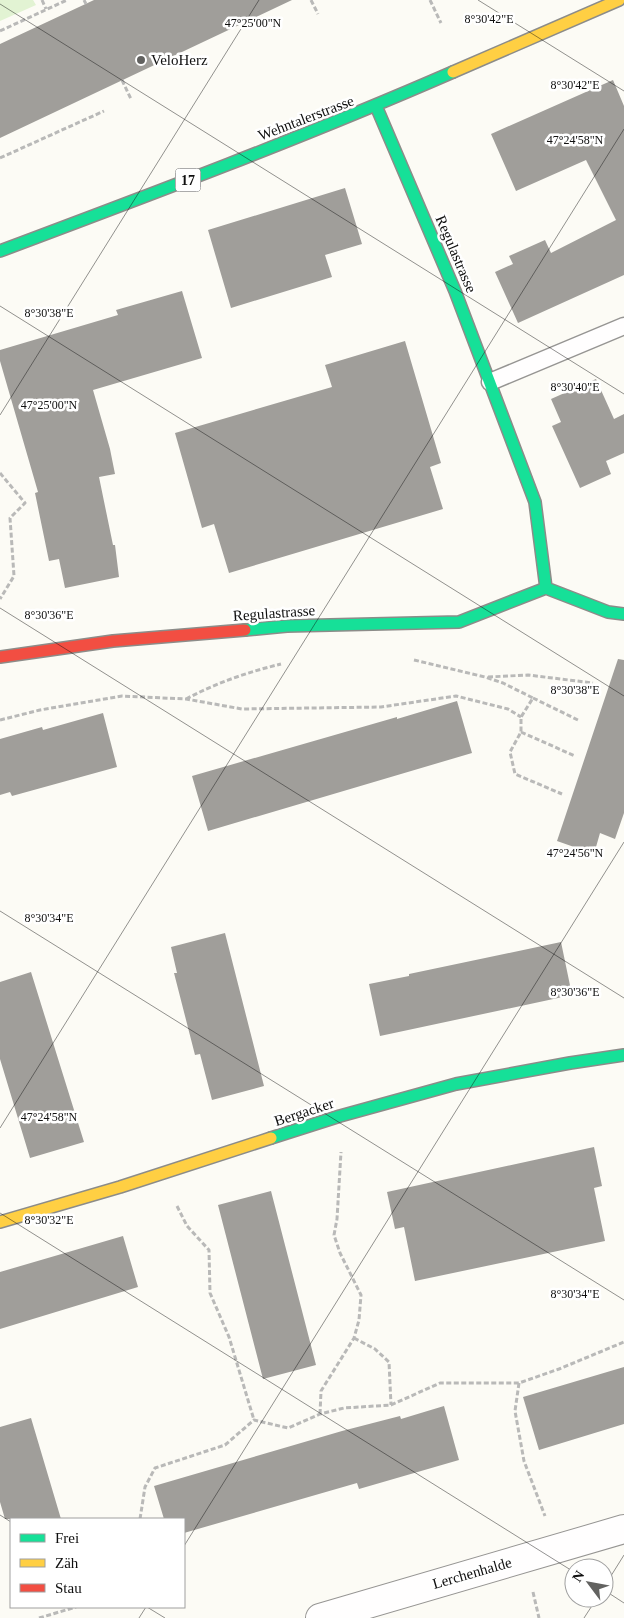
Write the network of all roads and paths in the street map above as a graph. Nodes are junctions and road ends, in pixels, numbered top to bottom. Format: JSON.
{"nodes":[{"id":1,"x":42,"y":0,"type":"edge"},
{"id":2,"x":67,"y":0,"type":"edge"},
{"id":3,"x":311,"y":0,"type":"edge"},
{"id":4,"x":430,"y":0,"type":"edge"},
{"id":5,"x":619,"y":0,"type":"edge"},
{"id":6,"x":46,"y":9,"type":"junction"},
{"id":7,"x":318,"y":14,"type":"dead end"},
{"id":8,"x":441,"y":23,"type":"dead end"},
{"id":9,"x":0,"y":31,"type":"edge"},
{"id":10,"x":122,"y":80,"type":"dead end"},
{"id":11,"x":131,"y":99,"type":"dead end"},
{"id":12,"x":376,"y":106,"type":"junction"},
{"id":13,"x":104,"y":111,"type":"dead end"},
{"id":14,"x":0,"y":158,"type":"edge"},
{"id":15,"x":0,"y":251,"type":"edge"},
{"id":16,"x":624,"y":326,"type":"edge"},
{"id":17,"x":490,"y":382,"type":"junction"},
{"id":18,"x":0,"y":472,"type":"edge"},
{"id":19,"x":546,"y":588,"type":"junction"},
{"id":20,"x":0,"y":599,"type":"edge"},
{"id":21,"x":624,"y":614,"type":"edge"},
{"id":22,"x":0,"y":657,"type":"edge"},
{"id":23,"x":405,"y":659,"type":"dead end"},
{"id":24,"x":282,"y":664,"type":"dead end"},
{"id":25,"x":485,"y":677,"type":"junction"},
{"id":26,"x":593,"y":683,"type":"dead end"},
{"id":27,"x":533,"y":698,"type":"junction"},
{"id":28,"x":186,"y":699,"type":"junction"},
{"id":29,"x":521,"y":716,"type":"junction"},
{"id":30,"x":0,"y":720,"type":"edge"},
{"id":31,"x":580,"y":721,"type":"dead end"},
{"id":32,"x":520,"y":732,"type":"junction"},
{"id":33,"x":575,"y":756,"type":"dead end"},
{"id":34,"x":562,"y":794,"type":"dead end"},
{"id":35,"x":624,"y":1055,"type":"edge"},
{"id":36,"x":341,"y":1149,"type":"dead end"},
{"id":37,"x":177,"y":1206,"type":"dead end"},
{"id":38,"x":0,"y":1222,"type":"edge"},
{"id":39,"x":354,"y":1338,"type":"junction"},
{"id":40,"x":624,"y":1342,"type":"edge"},
{"id":41,"x":518,"y":1383,"type":"junction"},
{"id":42,"x":391,"y":1405,"type":"junction"},
{"id":43,"x":320,"y":1414,"type":"junction"},
{"id":44,"x":254,"y":1420,"type":"junction"},
{"id":45,"x":140,"y":1518,"type":"edge"},
{"id":46,"x":548,"y":1524,"type":"dead end"},
{"id":47,"x":624,"y":1529,"type":"edge"},
{"id":48,"x":532,"y":1584,"type":"dead end"},
{"id":49,"x":73,"y":1608,"type":"edge"},
{"id":50,"x":38,"y":1618,"type":"edge"},
{"id":51,"x":320,"y":1618,"type":"edge"},
{"id":52,"x":539,"y":1618,"type":"edge"}],
"edges":[{"from":1,"to":6,"type":"path"},
{"from":2,"to":6,"type":"path"},
{"from":3,"to":7,"type":"path"},
{"from":4,"to":8,"type":"path"},
{"from":5,"to":12,"type":"street","name":"Wehntalerstrasse","number":"17"},
{"from":6,"to":9,"type":"path"},
{"from":10,"to":11,"type":"path"},
{"from":12,"to":15,"type":"street","name":"Wehntalerstrasse","number":"17"},
{"from":12,"to":17,"type":"street","name":"Regulastrasse"},
{"from":13,"to":14,"type":"path"},
{"from":16,"to":17,"type":"lane"},
{"from":17,"to":19,"type":"street","name":"Regulastrasse"},
{"from":18,"to":20,"type":"path"},
{"from":19,"to":21,"type":"street"},
{"from":19,"to":22,"type":"street","name":"Regulastrasse"},
{"from":23,"to":25,"type":"path"},
{"from":24,"to":28,"type":"path"},
{"from":25,"to":26,"type":"path"},
{"from":25,"to":27,"type":"path"},
{"from":27,"to":29,"type":"path"},
{"from":27,"to":31,"type":"path"},
{"from":28,"to":29,"type":"path"},
{"from":28,"to":30,"type":"path"},
{"from":29,"to":32,"type":"path"},
{"from":32,"to":33,"type":"path"},
{"from":32,"to":34,"type":"path"},
{"from":35,"to":38,"type":"street","name":"Bergacker"},
{"from":36,"to":39,"type":"path"},
{"from":37,"to":44,"type":"path"},
{"from":39,"to":42,"type":"path"},
{"from":39,"to":43,"type":"path"},
{"from":40,"to":41,"type":"path"},
{"from":41,"to":42,"type":"path"},
{"from":41,"to":46,"type":"path"},
{"from":42,"to":43,"type":"path"},
{"from":43,"to":44,"type":"path"},
{"from":44,"to":45,"type":"path"},
{"from":47,"to":51,"type":"street","name":"Lerchenhalde"},
{"from":48,"to":52,"type":"path"},
{"from":49,"to":50,"type":"path"}]}
